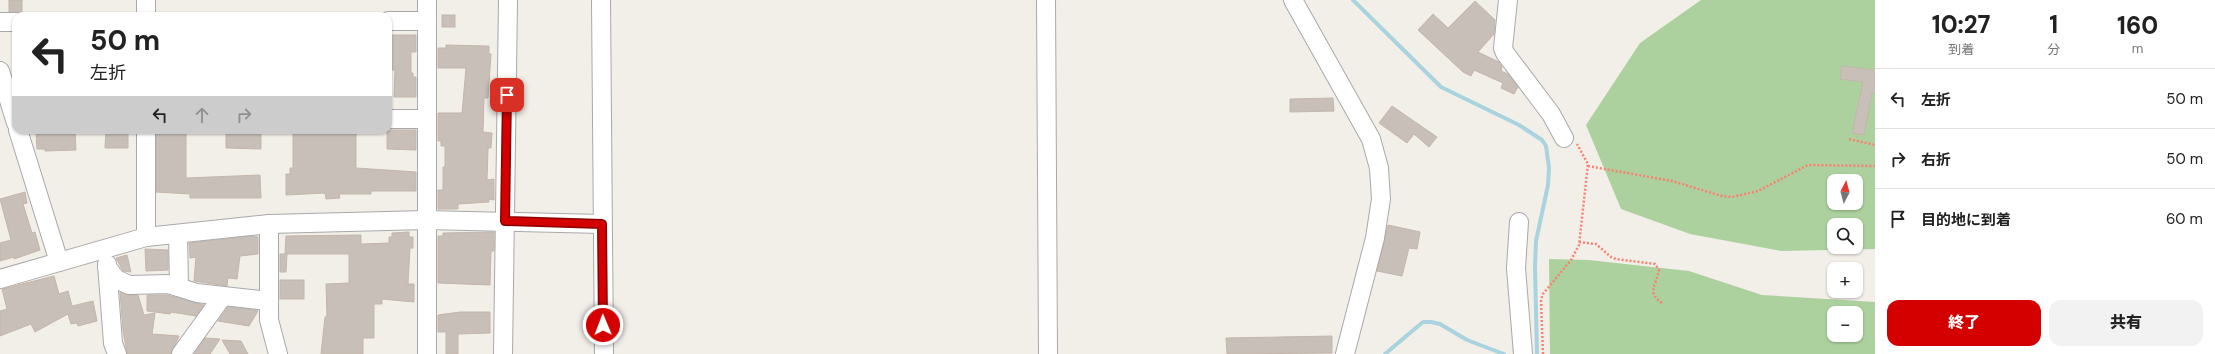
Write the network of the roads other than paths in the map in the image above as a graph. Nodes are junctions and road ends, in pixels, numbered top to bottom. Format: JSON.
{"nodes":[{"id":1,"x":146,"y":0,"type":"edge"},
{"id":2,"x":427,"y":0,"type":"edge"},
{"id":3,"x":508,"y":0,"type":"edge"},
{"id":4,"x":601,"y":0,"type":"edge"},
{"id":5,"x":1046,"y":0,"type":"edge"},
{"id":6,"x":1293,"y":0,"type":"edge"},
{"id":7,"x":1508,"y":0,"type":"edge"},
{"id":8,"x":146,"y":12,"type":"edge"},
{"id":9,"x":392,"y":21,"type":"edge"},
{"id":10,"x":427,"y":21,"type":"junction"},
{"id":11,"x":0,"y":22,"type":"edge"},
{"id":12,"x":12,"y":22,"type":"edge"},
{"id":13,"x":0,"y":71,"type":"edge"},
{"id":14,"x":12,"y":110,"type":"edge"},
{"id":15,"x":392,"y":119,"type":"edge"},
{"id":16,"x":426,"y":119,"type":"junction"},
{"id":17,"x":19,"y":134,"type":"edge"},
{"id":18,"x":146,"y":134,"type":"edge"},
{"id":19,"x":1564,"y":138,"type":"road end"},
{"id":20,"x":426,"y":220,"type":"junction"},
{"id":21,"x":505,"y":221,"type":"junction"},
{"id":22,"x":1519,"y":222,"type":"dead end"},
{"id":23,"x":268,"y":224,"type":"junction"},
{"id":24,"x":602,"y":224,"type":"junction"},
{"id":25,"x":178,"y":234,"type":"junction"},
{"id":26,"x":146,"y":237,"type":"junction"},
{"id":27,"x":104,"y":249,"type":"junction"},
{"id":28,"x":59,"y":262,"type":"junction"},
{"id":29,"x":107,"y":267,"type":"junction"},
{"id":30,"x":0,"y":279,"type":"edge"},
{"id":31,"x":179,"y":287,"type":"junction"},
{"id":32,"x":223,"y":296,"type":"junction"},
{"id":33,"x":268,"y":301,"type":"junction"},
{"id":34,"x":117,"y":354,"type":"edge"},
{"id":35,"x":181,"y":354,"type":"edge"},
{"id":36,"x":278,"y":354,"type":"edge"},
{"id":37,"x":427,"y":354,"type":"edge"},
{"id":38,"x":503,"y":354,"type":"edge"},
{"id":39,"x":604,"y":354,"type":"edge"},
{"id":40,"x":1048,"y":354,"type":"edge"},
{"id":41,"x":1345,"y":354,"type":"edge"},
{"id":42,"x":1523,"y":354,"type":"edge"}],
"edges":[{"from":1,"to":8,"type":"street"},
{"from":2,"to":10,"type":"street"},
{"from":3,"to":21,"type":"street"},
{"from":4,"to":24,"type":"street"},
{"from":5,"to":40,"type":"street"},
{"from":6,"to":41,"type":"street"},
{"from":7,"to":19,"type":"street"},
{"from":9,"to":10,"type":"street"},
{"from":10,"to":16,"type":"street"},
{"from":11,"to":12,"type":"street"},
{"from":13,"to":14,"type":"street"},
{"from":15,"to":16,"type":"street"},
{"from":16,"to":20,"type":"street"},
{"from":17,"to":28,"type":"street"},
{"from":18,"to":26,"type":"street"},
{"from":20,"to":21,"type":"street"},
{"from":20,"to":23,"type":"street"},
{"from":20,"to":37,"type":"street"},
{"from":21,"to":24,"type":"street"},
{"from":21,"to":38,"type":"street"},
{"from":22,"to":42,"type":"street"},
{"from":23,"to":25,"type":"street"},
{"from":23,"to":33,"type":"street"},
{"from":24,"to":39,"type":"street"},
{"from":25,"to":26,"type":"street"},
{"from":25,"to":31,"type":"street"},
{"from":26,"to":27,"type":"street"},
{"from":27,"to":28,"type":"street"},
{"from":27,"to":29,"type":"street"},
{"from":28,"to":30,"type":"street"},
{"from":29,"to":31,"type":"street"},
{"from":29,"to":34,"type":"street"},
{"from":31,"to":32,"type":"street"},
{"from":32,"to":33,"type":"street"},
{"from":32,"to":35,"type":"street"},
{"from":33,"to":36,"type":"street"}]}
